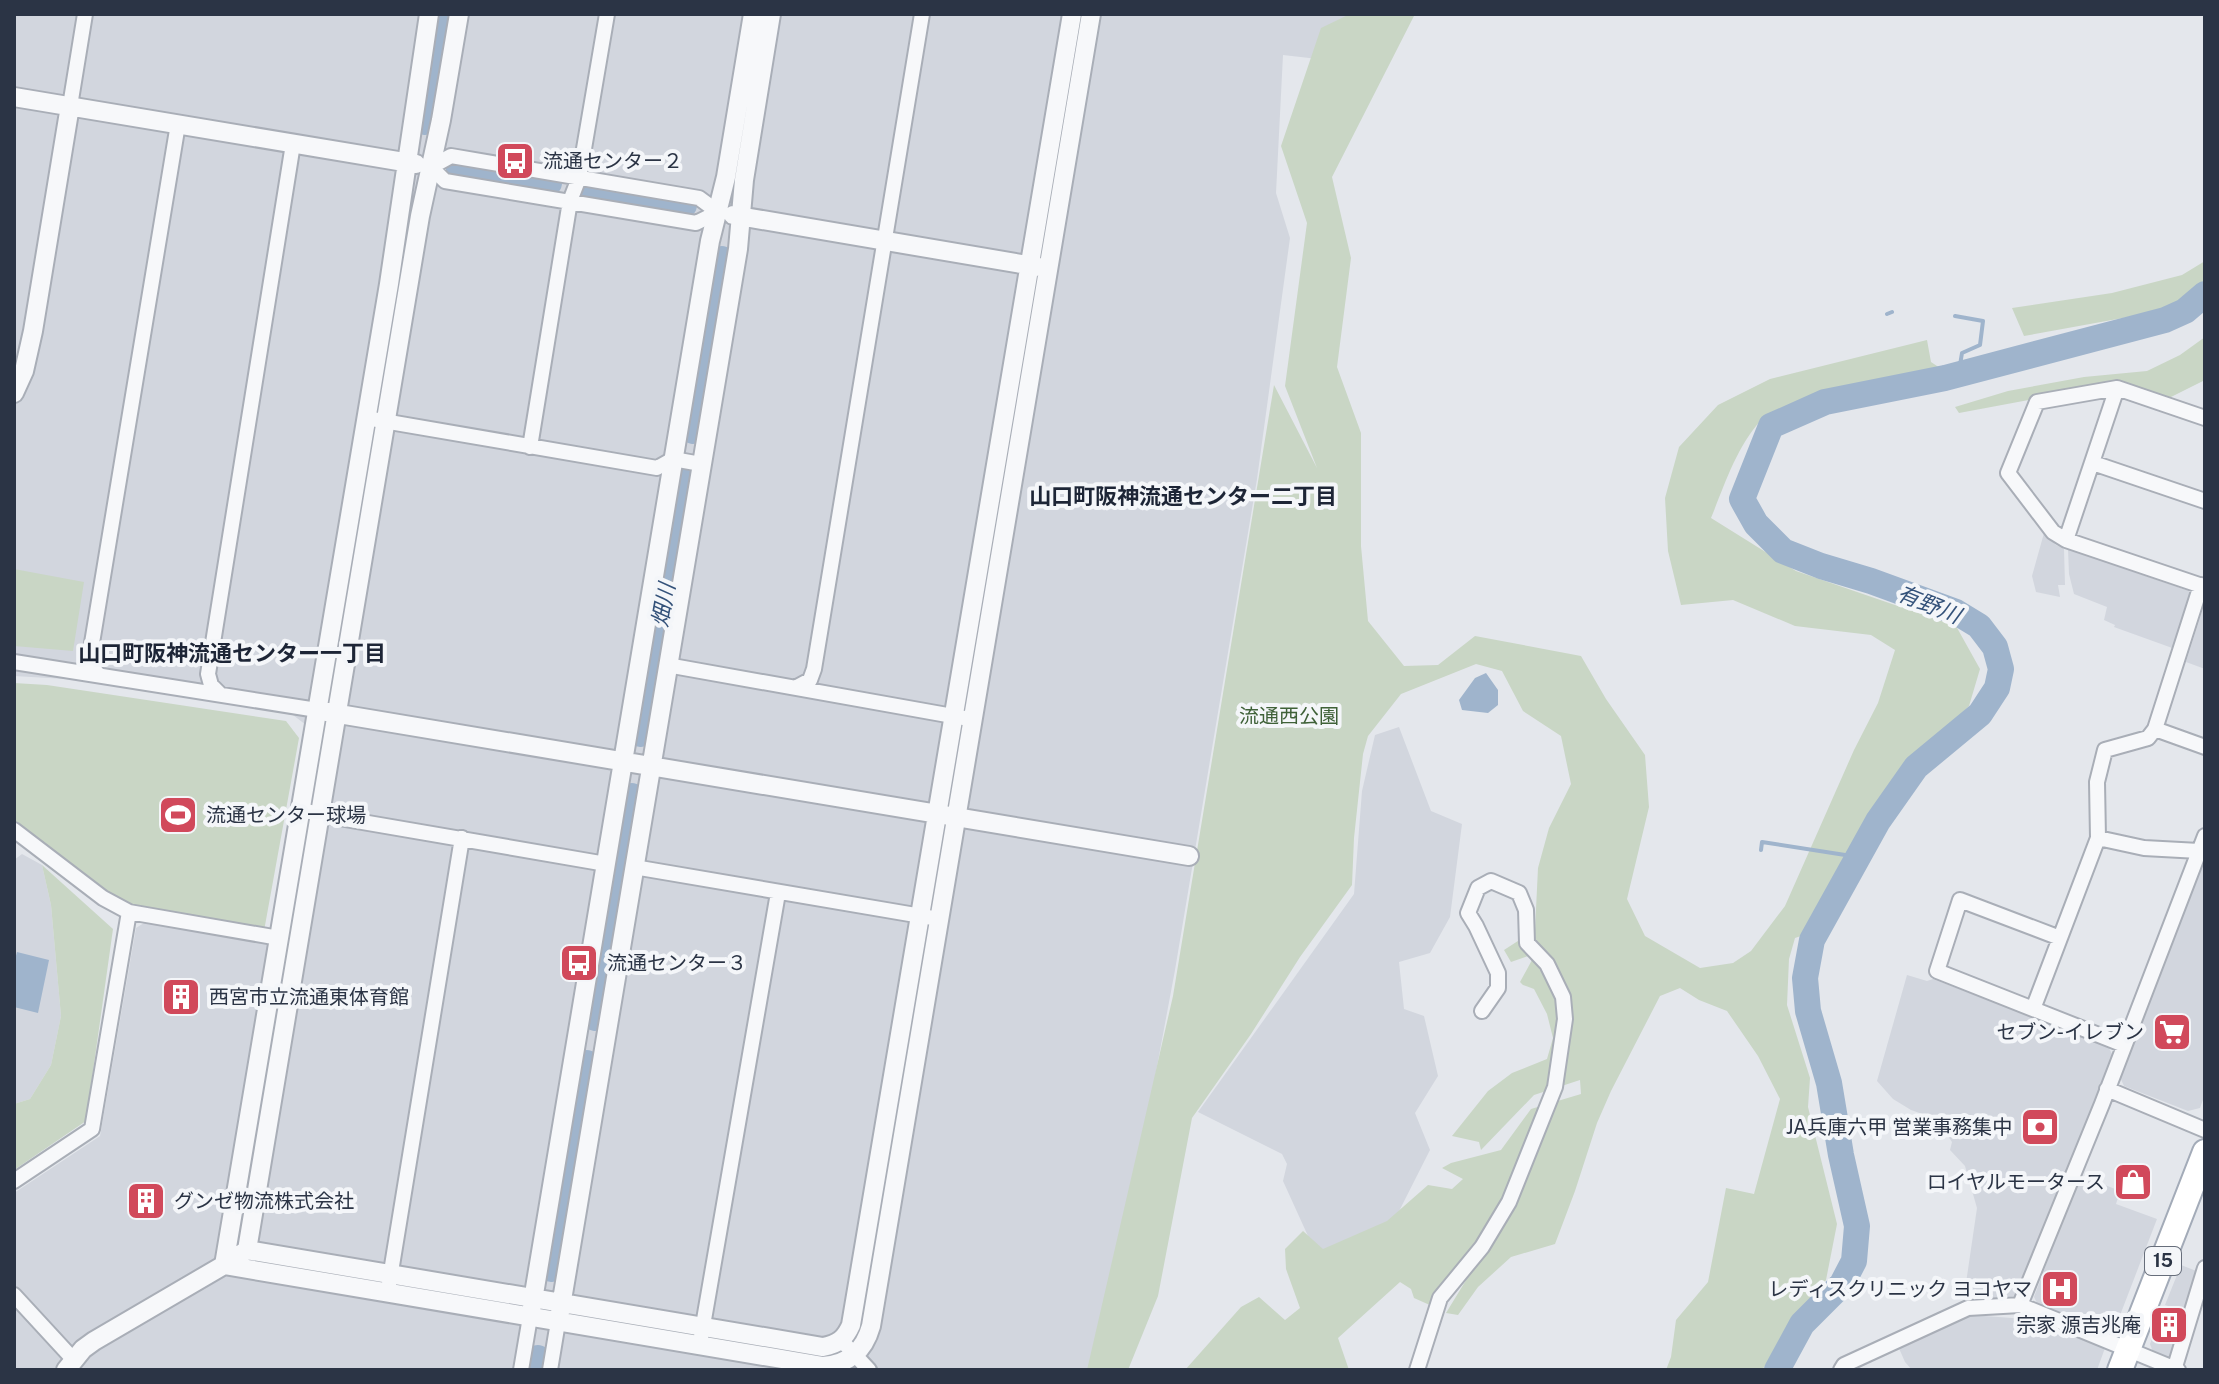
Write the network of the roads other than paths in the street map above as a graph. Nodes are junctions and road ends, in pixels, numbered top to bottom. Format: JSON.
{"nodes":[{"id":1,"x":85,"y":14,"type":"edge"},
{"id":2,"x":429,"y":14,"type":"edge"},
{"id":3,"x":459,"y":14,"type":"edge"},
{"id":4,"x":607,"y":14,"type":"edge"},
{"id":5,"x":922,"y":14,"type":"edge"},
{"id":6,"x":1072,"y":14,"type":"edge"},
{"id":7,"x":1091,"y":14,"type":"edge"},
{"id":8,"x":761,"y":20,"type":"edge"},
{"id":9,"x":14,"y":97,"type":"edge"},
{"id":10,"x":70,"y":106,"type":"junction"},
{"id":11,"x":178,"y":124,"type":"junction"},
{"id":12,"x":293,"y":144,"type":"junction"},
{"id":13,"x":407,"y":163,"type":"junction"},
{"id":14,"x":431,"y":167,"type":"junction"},
{"id":15,"x":579,"y":178,"type":"junction"},
{"id":16,"x":570,"y":201,"type":"junction"},
{"id":17,"x":718,"y":212,"type":"junction"},
{"id":18,"x":741,"y":217,"type":"junction"},
{"id":19,"x":886,"y":242,"type":"junction"},
{"id":20,"x":1038,"y":267,"type":"junction"},
{"id":21,"x":2117,"y":388,"type":"junction"},
{"id":22,"x":14,"y":393,"type":"edge"},
{"id":23,"x":2205,"y":418,"type":"edge"},
{"id":24,"x":376,"y":420,"type":"junction"},
{"id":25,"x":530,"y":447,"type":"junction"},
{"id":26,"x":673,"y":459,"type":"junction"},
{"id":27,"x":2093,"y":463,"type":"junction"},
{"id":28,"x":701,"y":464,"type":"junction"},
{"id":29,"x":2205,"y":501,"type":"edge"},
{"id":30,"x":2066,"y":540,"type":"junction"},
{"id":31,"x":2203,"y":586,"type":"edge"},
{"id":32,"x":14,"y":662,"type":"edge"},
{"id":33,"x":667,"y":665,"type":"junction"},
{"id":34,"x":98,"y":674,"type":"junction"},
{"id":35,"x":797,"y":687,"type":"junction"},
{"id":36,"x":220,"y":694,"type":"junction"},
{"id":37,"x":317,"y":710,"type":"junction"},
{"id":38,"x":336,"y":714,"type":"junction"},
{"id":39,"x":963,"y":718,"type":"junction"},
{"id":40,"x":2155,"y":729,"type":"junction"},
{"id":41,"x":2205,"y":747,"type":"edge"},
{"id":42,"x":622,"y":762,"type":"junction"},
{"id":43,"x":651,"y":766,"type":"junction"},
{"id":44,"x":311,"y":812,"type":"junction"},
{"id":45,"x":947,"y":814,"type":"junction"},
{"id":46,"x":14,"y":830,"type":"edge"},
{"id":47,"x":2205,"y":836,"type":"edge"},
{"id":48,"x":462,"y":838,"type":"junction"},
{"id":49,"x":2098,"y":838,"type":"junction"},
{"id":50,"x":2202,"y":852,"type":"edge"},
{"id":51,"x":1189,"y":856,"type":"dead end"},
{"id":52,"x":606,"y":864,"type":"junction"},
{"id":53,"x":634,"y":867,"type":"junction"},
{"id":54,"x":778,"y":893,"type":"junction"},
{"id":55,"x":129,"y":912,"type":"junction"},
{"id":56,"x":930,"y":917,"type":"junction"},
{"id":57,"x":279,"y":938,"type":"junction"},
{"id":58,"x":2060,"y":938,"type":"junction"},
{"id":59,"x":2033,"y":1009,"type":"junction"},
{"id":60,"x":1482,"y":1011,"type":"dead end"},
{"id":61,"x":577,"y":1041,"type":"junction"},
{"id":62,"x":605,"y":1045,"type":"junction"},
{"id":63,"x":2124,"y":1045,"type":"junction"},
{"id":64,"x":2107,"y":1089,"type":"junction"},
{"id":65,"x":2205,"y":1130,"type":"edge"},
{"id":66,"x":2205,"y":1152,"type":"edge"},
{"id":67,"x":14,"y":1181,"type":"edge"},
{"id":68,"x":247,"y":1250,"type":"junction"},
{"id":69,"x":224,"y":1265,"type":"junction"},
{"id":70,"x":2205,"y":1268,"type":"edge"},
{"id":71,"x":391,"y":1273,"type":"junction"},
{"id":72,"x":388,"y":1293,"type":"junction"},
{"id":73,"x":14,"y":1295,"type":"edge"},
{"id":74,"x":533,"y":1296,"type":"junction"},
{"id":75,"x":561,"y":1302,"type":"junction"},
{"id":76,"x":2020,"y":1305,"type":"junction"},
{"id":77,"x":530,"y":1317,"type":"junction"},
{"id":78,"x":558,"y":1322,"type":"junction"},
{"id":79,"x":704,"y":1325,"type":"junction"},
{"id":80,"x":842,"y":1341,"type":"junction"},
{"id":81,"x":700,"y":1345,"type":"junction"},
{"id":82,"x":855,"y":1355,"type":"junction"},
{"id":83,"x":2124,"y":1360,"type":"edge"},
{"id":84,"x":70,"y":1365,"type":"edge"},
{"id":85,"x":2175,"y":1369,"type":"edge"},
{"id":86,"x":521,"y":1370,"type":"edge"},
{"id":87,"x":550,"y":1370,"type":"edge"},
{"id":88,"x":869,"y":1370,"type":"edge"},
{"id":89,"x":1417,"y":1370,"type":"edge"},
{"id":90,"x":1841,"y":1370,"type":"edge"}],
"edges":[{"from":1,"to":10,"type":"street"},
{"from":2,"to":13,"type":"street"},
{"from":3,"to":14,"type":"street"},
{"from":4,"to":15,"type":"street"},
{"from":5,"to":19,"type":"street"},
{"from":6,"to":20,"type":"street"},
{"from":7,"to":20,"type":"street"},
{"from":8,"to":17,"type":"street"},
{"from":8,"to":18,"type":"street"},
{"from":9,"to":10,"type":"street"},
{"from":10,"to":11,"type":"street"},
{"from":10,"to":22,"type":"street"},
{"from":11,"to":12,"type":"street"},
{"from":11,"to":34,"type":"street"},
{"from":12,"to":13,"type":"street"},
{"from":12,"to":36,"type":"street"},
{"from":13,"to":14,"type":"street"},
{"from":13,"to":24,"type":"street"},
{"from":14,"to":15,"type":"street"},
{"from":14,"to":16,"type":"street"},
{"from":14,"to":24,"type":"street"},
{"from":15,"to":16,"type":"street"},
{"from":15,"to":17,"type":"street"},
{"from":16,"to":17,"type":"street"},
{"from":16,"to":25,"type":"street"},
{"from":17,"to":18,"type":"street"},
{"from":17,"to":26,"type":"street"},
{"from":18,"to":19,"type":"street"},
{"from":18,"to":28,"type":"street"},
{"from":19,"to":20,"type":"street"},
{"from":19,"to":35,"type":"street"},
{"from":20,"to":39,"type":"street"},
{"from":21,"to":23,"type":"street"},
{"from":21,"to":27,"type":"street"},
{"from":21,"to":30,"type":"street"},
{"from":24,"to":25,"type":"street"},
{"from":24,"to":37,"type":"street"},
{"from":24,"to":38,"type":"street"},
{"from":25,"to":26,"type":"street"},
{"from":26,"to":28,"type":"street"},
{"from":26,"to":42,"type":"street"},
{"from":27,"to":29,"type":"street"},
{"from":27,"to":30,"type":"street"},
{"from":28,"to":33,"type":"street"},
{"from":30,"to":31,"type":"street"},
{"from":31,"to":40,"type":"street"},
{"from":32,"to":34,"type":"street"},
{"from":33,"to":35,"type":"street"},
{"from":33,"to":43,"type":"street"},
{"from":34,"to":36,"type":"street"},
{"from":35,"to":39,"type":"street"},
{"from":36,"to":37,"type":"street"},
{"from":37,"to":38,"type":"street"},
{"from":37,"to":44,"type":"street"},
{"from":38,"to":42,"type":"street"},
{"from":38,"to":44,"type":"street"},
{"from":39,"to":45,"type":"street"},
{"from":40,"to":41,"type":"street"},
{"from":40,"to":49,"type":"street"},
{"from":42,"to":43,"type":"street"},
{"from":42,"to":52,"type":"street"},
{"from":43,"to":45,"type":"street"},
{"from":43,"to":53,"type":"street"},
{"from":44,"to":48,"type":"street"},
{"from":44,"to":57,"type":"street"},
{"from":44,"to":68,"type":"street"},
{"from":45,"to":51,"type":"street"},
{"from":45,"to":56,"type":"street"},
{"from":46,"to":55,"type":"street"},
{"from":47,"to":50,"type":"street"},
{"from":48,"to":52,"type":"street"},
{"from":48,"to":71,"type":"street"},
{"from":49,"to":50,"type":"street"},
{"from":49,"to":58,"type":"street"},
{"from":50,"to":63,"type":"street"},
{"from":52,"to":61,"type":"street"},
{"from":53,"to":54,"type":"street"},
{"from":53,"to":62,"type":"street"},
{"from":54,"to":56,"type":"street"},
{"from":54,"to":79,"type":"street"},
{"from":55,"to":57,"type":"street"},
{"from":55,"to":67,"type":"street"},
{"from":56,"to":80,"type":"street"},
{"from":56,"to":82,"type":"street"},
{"from":57,"to":69,"type":"street"},
{"from":58,"to":59,"type":"street"},
{"from":58,"to":59,"type":"street"},
{"from":59,"to":63,"type":"street"},
{"from":60,"to":89,"type":"street"},
{"from":61,"to":62,"type":"street"},
{"from":61,"to":74,"type":"street"},
{"from":62,"to":75,"type":"street"},
{"from":63,"to":64,"type":"street"},
{"from":64,"to":65,"type":"street"},
{"from":64,"to":76,"type":"street"},
{"from":66,"to":83,"type":"main road","number":"15"},
{"from":68,"to":69,"type":"street"},
{"from":68,"to":71,"type":"street"},
{"from":69,"to":72,"type":"street"},
{"from":69,"to":84,"type":"street"},
{"from":70,"to":85,"type":"street"},
{"from":71,"to":72,"type":"street"},
{"from":71,"to":74,"type":"street"},
{"from":72,"to":77,"type":"street"},
{"from":73,"to":84,"type":"street"},
{"from":74,"to":75,"type":"street"},
{"from":74,"to":77,"type":"street"},
{"from":75,"to":78,"type":"street"},
{"from":75,"to":79,"type":"street"},
{"from":76,"to":83,"type":"street"},
{"from":76,"to":90,"type":"street"},
{"from":77,"to":78,"type":"street"},
{"from":77,"to":86,"type":"street"},
{"from":78,"to":81,"type":"street"},
{"from":78,"to":87,"type":"street"},
{"from":79,"to":80,"type":"street"},
{"from":79,"to":81,"type":"street"},
{"from":80,"to":82,"type":"street"},
{"from":81,"to":82,"type":"street"},
{"from":82,"to":88,"type":"street"},
{"from":83,"to":85,"type":"street"}]}
